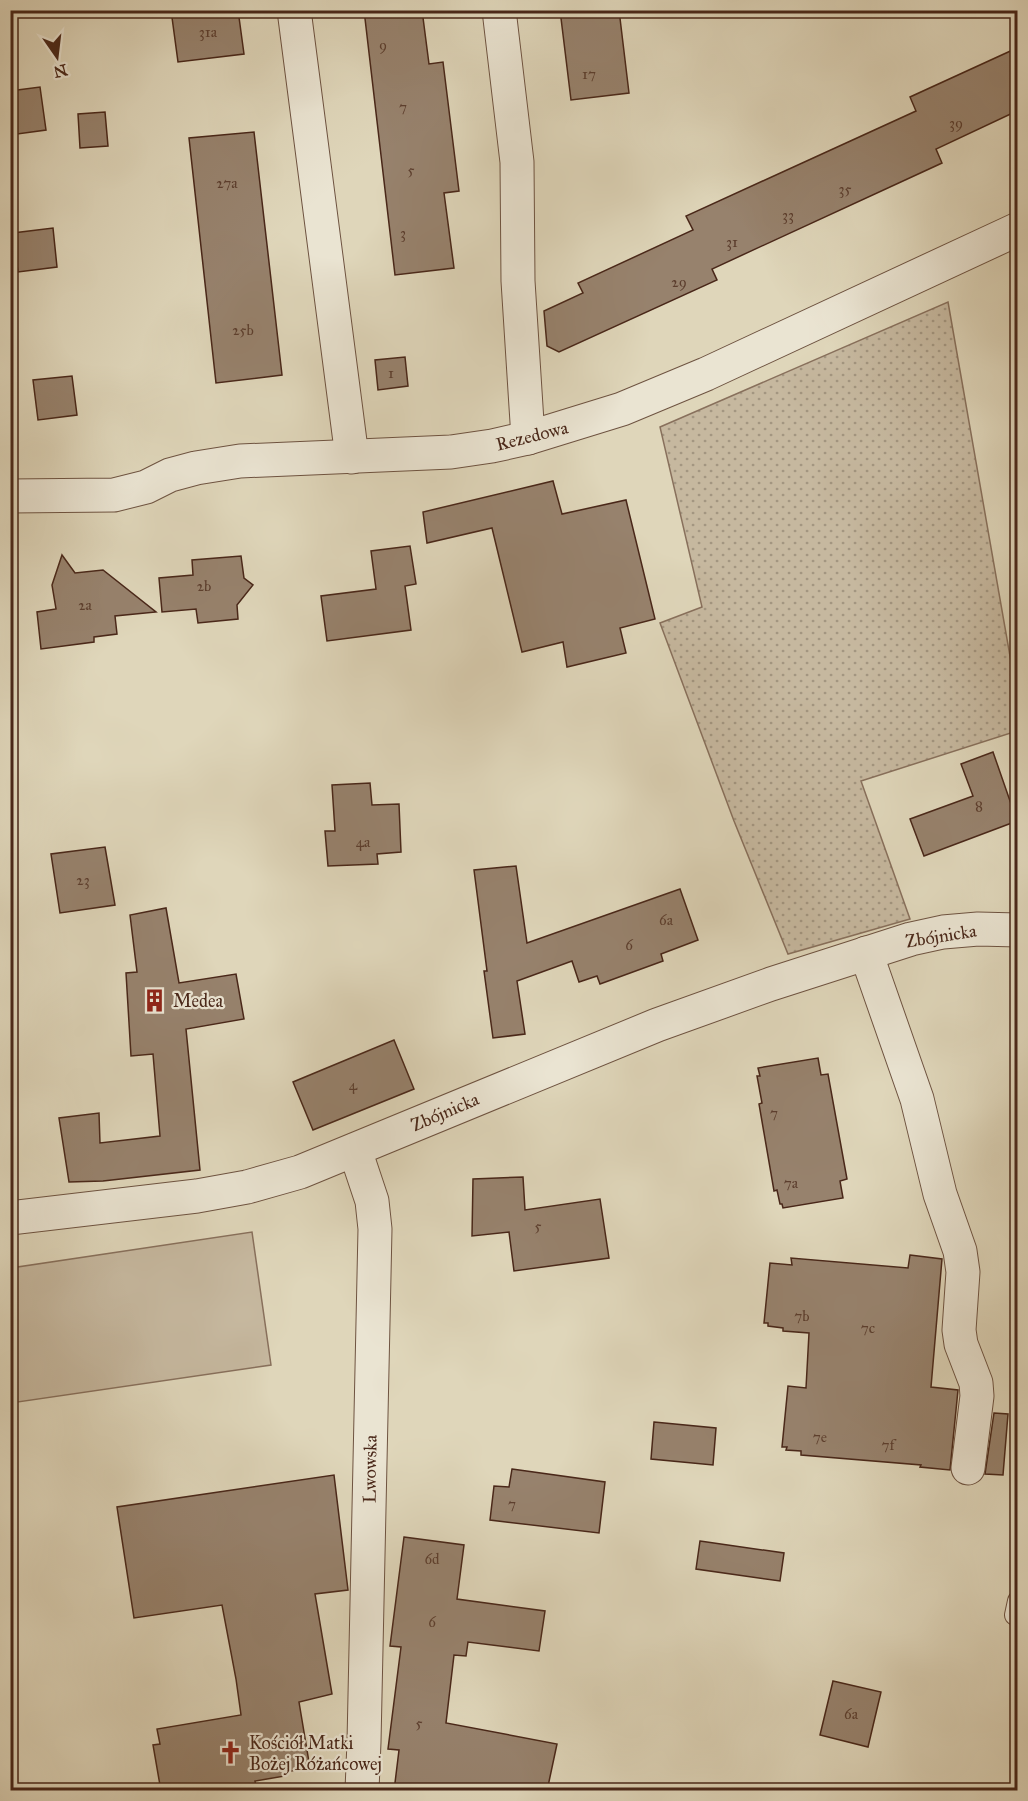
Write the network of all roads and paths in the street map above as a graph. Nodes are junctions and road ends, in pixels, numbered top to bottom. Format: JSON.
{"nodes":[{"id":1,"x":294,"y":10,"type":"edge"},
{"id":2,"x":499,"y":10,"type":"edge"},
{"id":3,"x":1017,"y":229,"type":"edge"},
{"id":4,"x":528,"y":438,"type":"junction"},
{"id":5,"x":351,"y":457,"type":"junction"},
{"id":6,"x":10,"y":496,"type":"edge"},
{"id":7,"x":1017,"y":930,"type":"edge"},
{"id":8,"x":866,"y":953,"type":"junction"},
{"id":9,"x":355,"y":1150,"type":"junction"},
{"id":10,"x":10,"y":1218,"type":"edge"},
{"id":11,"x":968,"y":1468,"type":"dead end"},
{"id":12,"x":362,"y":1791,"type":"edge"}],
"edges":[{"from":1,"to":5,"type":"street"},
{"from":2,"to":4,"type":"street"},
{"from":3,"to":4,"type":"street","name":"Rezedowa"},
{"from":4,"to":5,"type":"street","name":"Rezedowa"},
{"from":5,"to":6,"type":"street","name":"Rezedowa"},
{"from":7,"to":8,"type":"street","name":"Zbójnicka"},
{"from":8,"to":9,"type":"street","name":"Zbójnicka"},
{"from":8,"to":11,"type":"street"},
{"from":9,"to":10,"type":"street","name":"Zbójnicka"},
{"from":9,"to":12,"type":"street","name":"Lwowska"}]}
